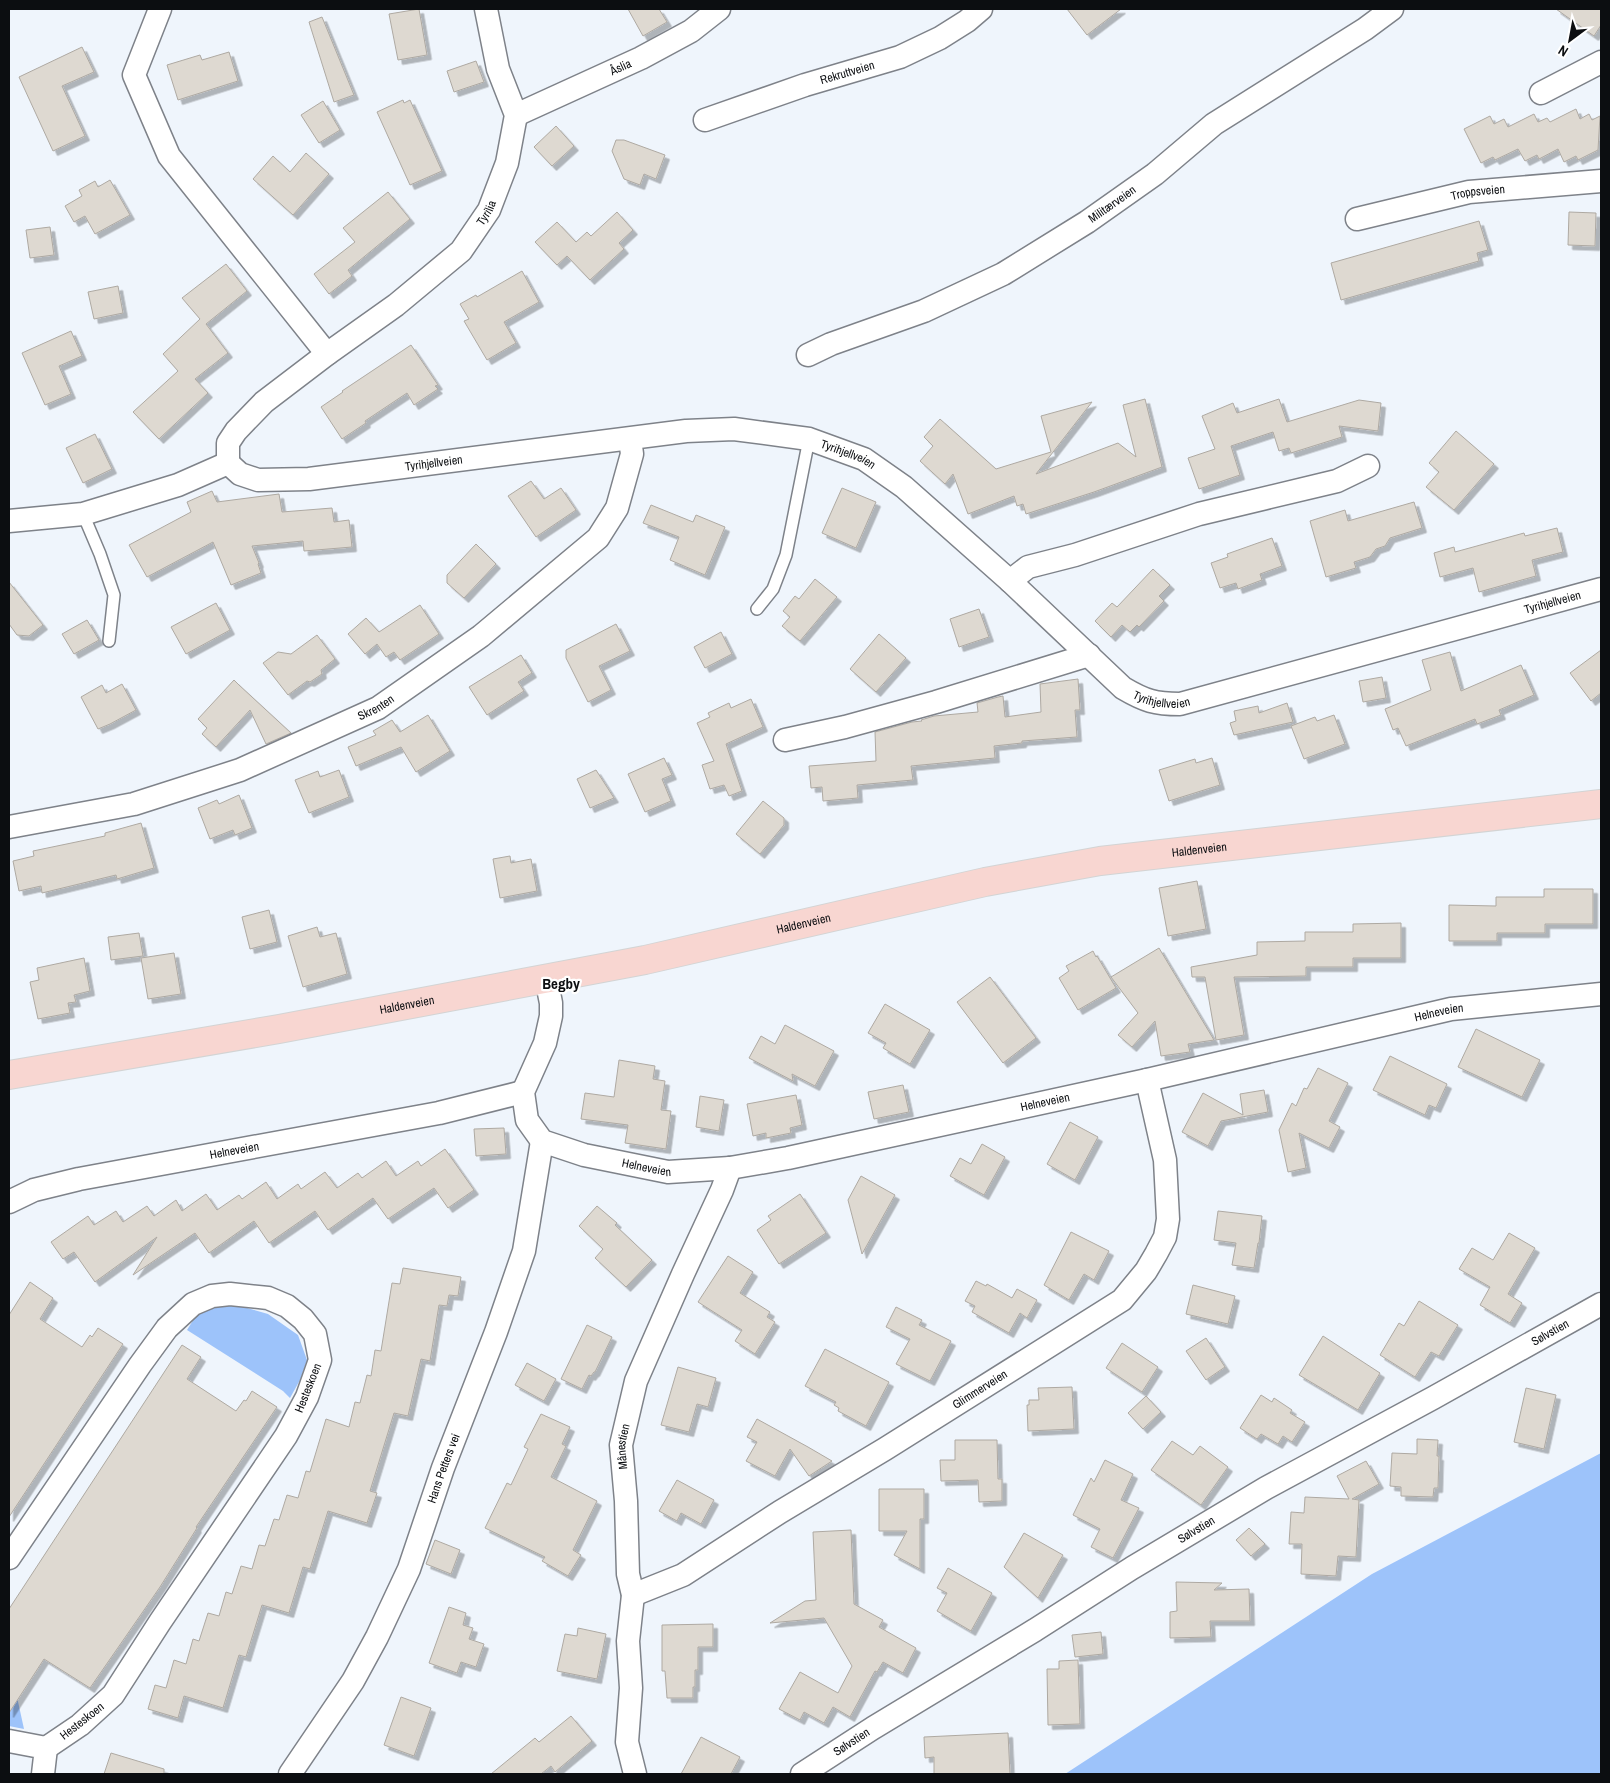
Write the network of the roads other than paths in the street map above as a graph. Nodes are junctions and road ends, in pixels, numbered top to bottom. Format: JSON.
{"nodes":[{"id":1,"x":160,"y":9,"type":"edge"},
{"id":2,"x":486,"y":9,"type":"edge"},
{"id":3,"x":720,"y":9,"type":"edge"},
{"id":4,"x":981,"y":9,"type":"edge"},
{"id":5,"x":1392,"y":9,"type":"edge"},
{"id":6,"x":1601,"y":62,"type":"edge"},
{"id":7,"x":1541,"y":93,"type":"dead end"},
{"id":8,"x":516,"y":115,"type":"junction"},
{"id":9,"x":705,"y":120,"type":"dead end"},
{"id":10,"x":1601,"y":181,"type":"edge"},
{"id":11,"x":1357,"y":219,"type":"dead end"},
{"id":12,"x":327,"y":354,"type":"junction"},
{"id":13,"x":808,"y":355,"type":"dead end"},
{"id":14,"x":630,"y":439,"type":"junction"},
{"id":15,"x":809,"y":439,"type":"junction"},
{"id":16,"x":228,"y":463,"type":"junction"},
{"id":17,"x":1368,"y":466,"type":"dead end"},
{"id":18,"x":83,"y":514,"type":"junction"},
{"id":19,"x":9,"y":521,"type":"edge"},
{"id":20,"x":1010,"y":581,"type":"junction"},
{"id":21,"x":1601,"y":589,"type":"edge"},
{"id":22,"x":757,"y":609,"type":"dead end"},
{"id":23,"x":110,"y":641,"type":"dead end"},
{"id":24,"x":1089,"y":655,"type":"junction"},
{"id":25,"x":785,"y":740,"type":"dead end"},
{"id":26,"x":1601,"y":804,"type":"edge"},
{"id":27,"x":9,"y":827,"type":"edge"},
{"id":28,"x":546,"y":978,"type":"junction"},
{"id":29,"x":1601,"y":994,"type":"edge"},
{"id":30,"x":9,"y":1075,"type":"edge"},
{"id":31,"x":1147,"y":1080,"type":"junction"},
{"id":32,"x":522,"y":1092,"type":"junction"},
{"id":33,"x":542,"y":1141,"type":"junction"},
{"id":34,"x":730,"y":1168,"type":"junction"},
{"id":35,"x":9,"y":1202,"type":"edge"},
{"id":36,"x":1601,"y":1304,"type":"edge"},
{"id":37,"x":9,"y":1558,"type":"edge"},
{"id":38,"x":633,"y":1595,"type":"junction"},
{"id":39,"x":9,"y":1741,"type":"edge"},
{"id":40,"x":46,"y":1748,"type":"junction"},
{"id":41,"x":43,"y":1774,"type":"edge"},
{"id":42,"x":290,"y":1774,"type":"edge"},
{"id":43,"x":635,"y":1774,"type":"edge"},
{"id":44,"x":802,"y":1774,"type":"edge"}],
"edges":[{"from":1,"to":12,"type":"street"},
{"from":2,"to":8,"type":"street"},
{"from":3,"to":8,"type":"street","name":"Åslia"},
{"from":4,"to":9,"type":"street","name":"Rekruttveien"},
{"from":5,"to":13,"type":"street","name":"Militærveien"},
{"from":6,"to":7,"type":"street"},
{"from":8,"to":12,"type":"street","name":"Tyrilia"},
{"from":10,"to":11,"type":"street","name":"Troppsveien"},
{"from":12,"to":16,"type":"street","name":"Tyrilia"},
{"from":14,"to":15,"type":"street","name":"Tyrihjellveien"},
{"from":14,"to":16,"type":"street","name":"Tyrihjellveien"},
{"from":14,"to":27,"type":"street","name":"Skrenten"},
{"from":15,"to":20,"type":"street","name":"Tyrihjellveien"},
{"from":15,"to":22,"type":"lane"},
{"from":16,"to":18,"type":"street"},
{"from":17,"to":20,"type":"street"},
{"from":18,"to":19,"type":"street"},
{"from":18,"to":23,"type":"lane"},
{"from":20,"to":24,"type":"street","name":"Tyrihjellveien"},
{"from":21,"to":24,"type":"street","name":"Tyrihjellveien"},
{"from":24,"to":25,"type":"street"},
{"from":26,"to":28,"type":"main road","name":"Haldenveien"},
{"from":28,"to":30,"type":"main road","name":"Haldenveien"},
{"from":28,"to":32,"type":"street"},
{"from":29,"to":31,"type":"street","name":"Helneveien"},
{"from":31,"to":34,"type":"street","name":"Helneveien"},
{"from":31,"to":38,"type":"street","name":"Glimmerveien"},
{"from":32,"to":33,"type":"street"},
{"from":32,"to":35,"type":"street","name":"Helneveien"},
{"from":33,"to":34,"type":"street","name":"Helneveien"},
{"from":33,"to":42,"type":"street","name":"Hans Petters vei"},
{"from":34,"to":38,"type":"street","name":"Månestien"},
{"from":36,"to":44,"type":"street","name":"Sølvstien"},
{"from":37,"to":40,"type":"street","name":"Hesteskoen"},
{"from":38,"to":43,"type":"street","name":"Månestien"},
{"from":39,"to":40,"type":"street","name":"Hesteskoen"},
{"from":40,"to":41,"type":"street","name":"Hesteskoen"}]}
